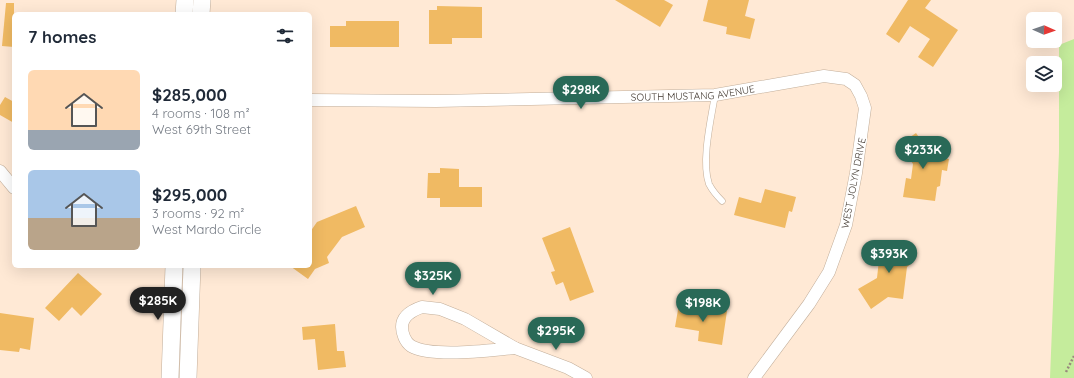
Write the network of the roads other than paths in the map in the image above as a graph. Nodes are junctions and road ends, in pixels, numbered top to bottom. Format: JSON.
{"nodes":[{"id":1,"x":185,"y":0,"type":"edge"},
{"id":2,"x":202,"y":0,"type":"edge"},
{"id":3,"x":184,"y":12,"type":"edge"},
{"id":4,"x":201,"y":12,"type":"edge"},
{"id":5,"x":856,"y":85,"type":"joint"},
{"id":6,"x":715,"y":95,"type":"junction"},
{"id":7,"x":312,"y":100,"type":"edge"},
{"id":8,"x":0,"y":171,"type":"edge"},
{"id":9,"x":12,"y":186,"type":"edge"},
{"id":10,"x":722,"y":201,"type":"dead end"},
{"id":11,"x":174,"y":268,"type":"edge"},
{"id":12,"x":192,"y":268,"type":"edge"},
{"id":13,"x":515,"y":348,"type":"junction"},
{"id":14,"x":170,"y":378,"type":"edge"},
{"id":15,"x":188,"y":378,"type":"edge"},
{"id":16,"x":586,"y":378,"type":"edge"},
{"id":17,"x":754,"y":378,"type":"edge"}],
"edges":[{"from":1,"to":3,"type":"main road"},
{"from":2,"to":4,"type":"main road"},
{"from":5,"to":6,"type":"street","name":"SOUTH MUSTANG AVENUE"},
{"from":5,"to":17,"type":"street","name":"WEST JOLYN DRIVE"},
{"from":6,"to":7,"type":"street","name":"SOUTH MUSTANG AVENUE"},
{"from":6,"to":10,"type":"lane"},
{"from":8,"to":9,"type":"street"},
{"from":11,"to":14,"type":"main road"},
{"from":12,"to":15,"type":"main road"},
{"from":13,"to":13,"type":"street"},
{"from":13,"to":16,"type":"street"}]}
